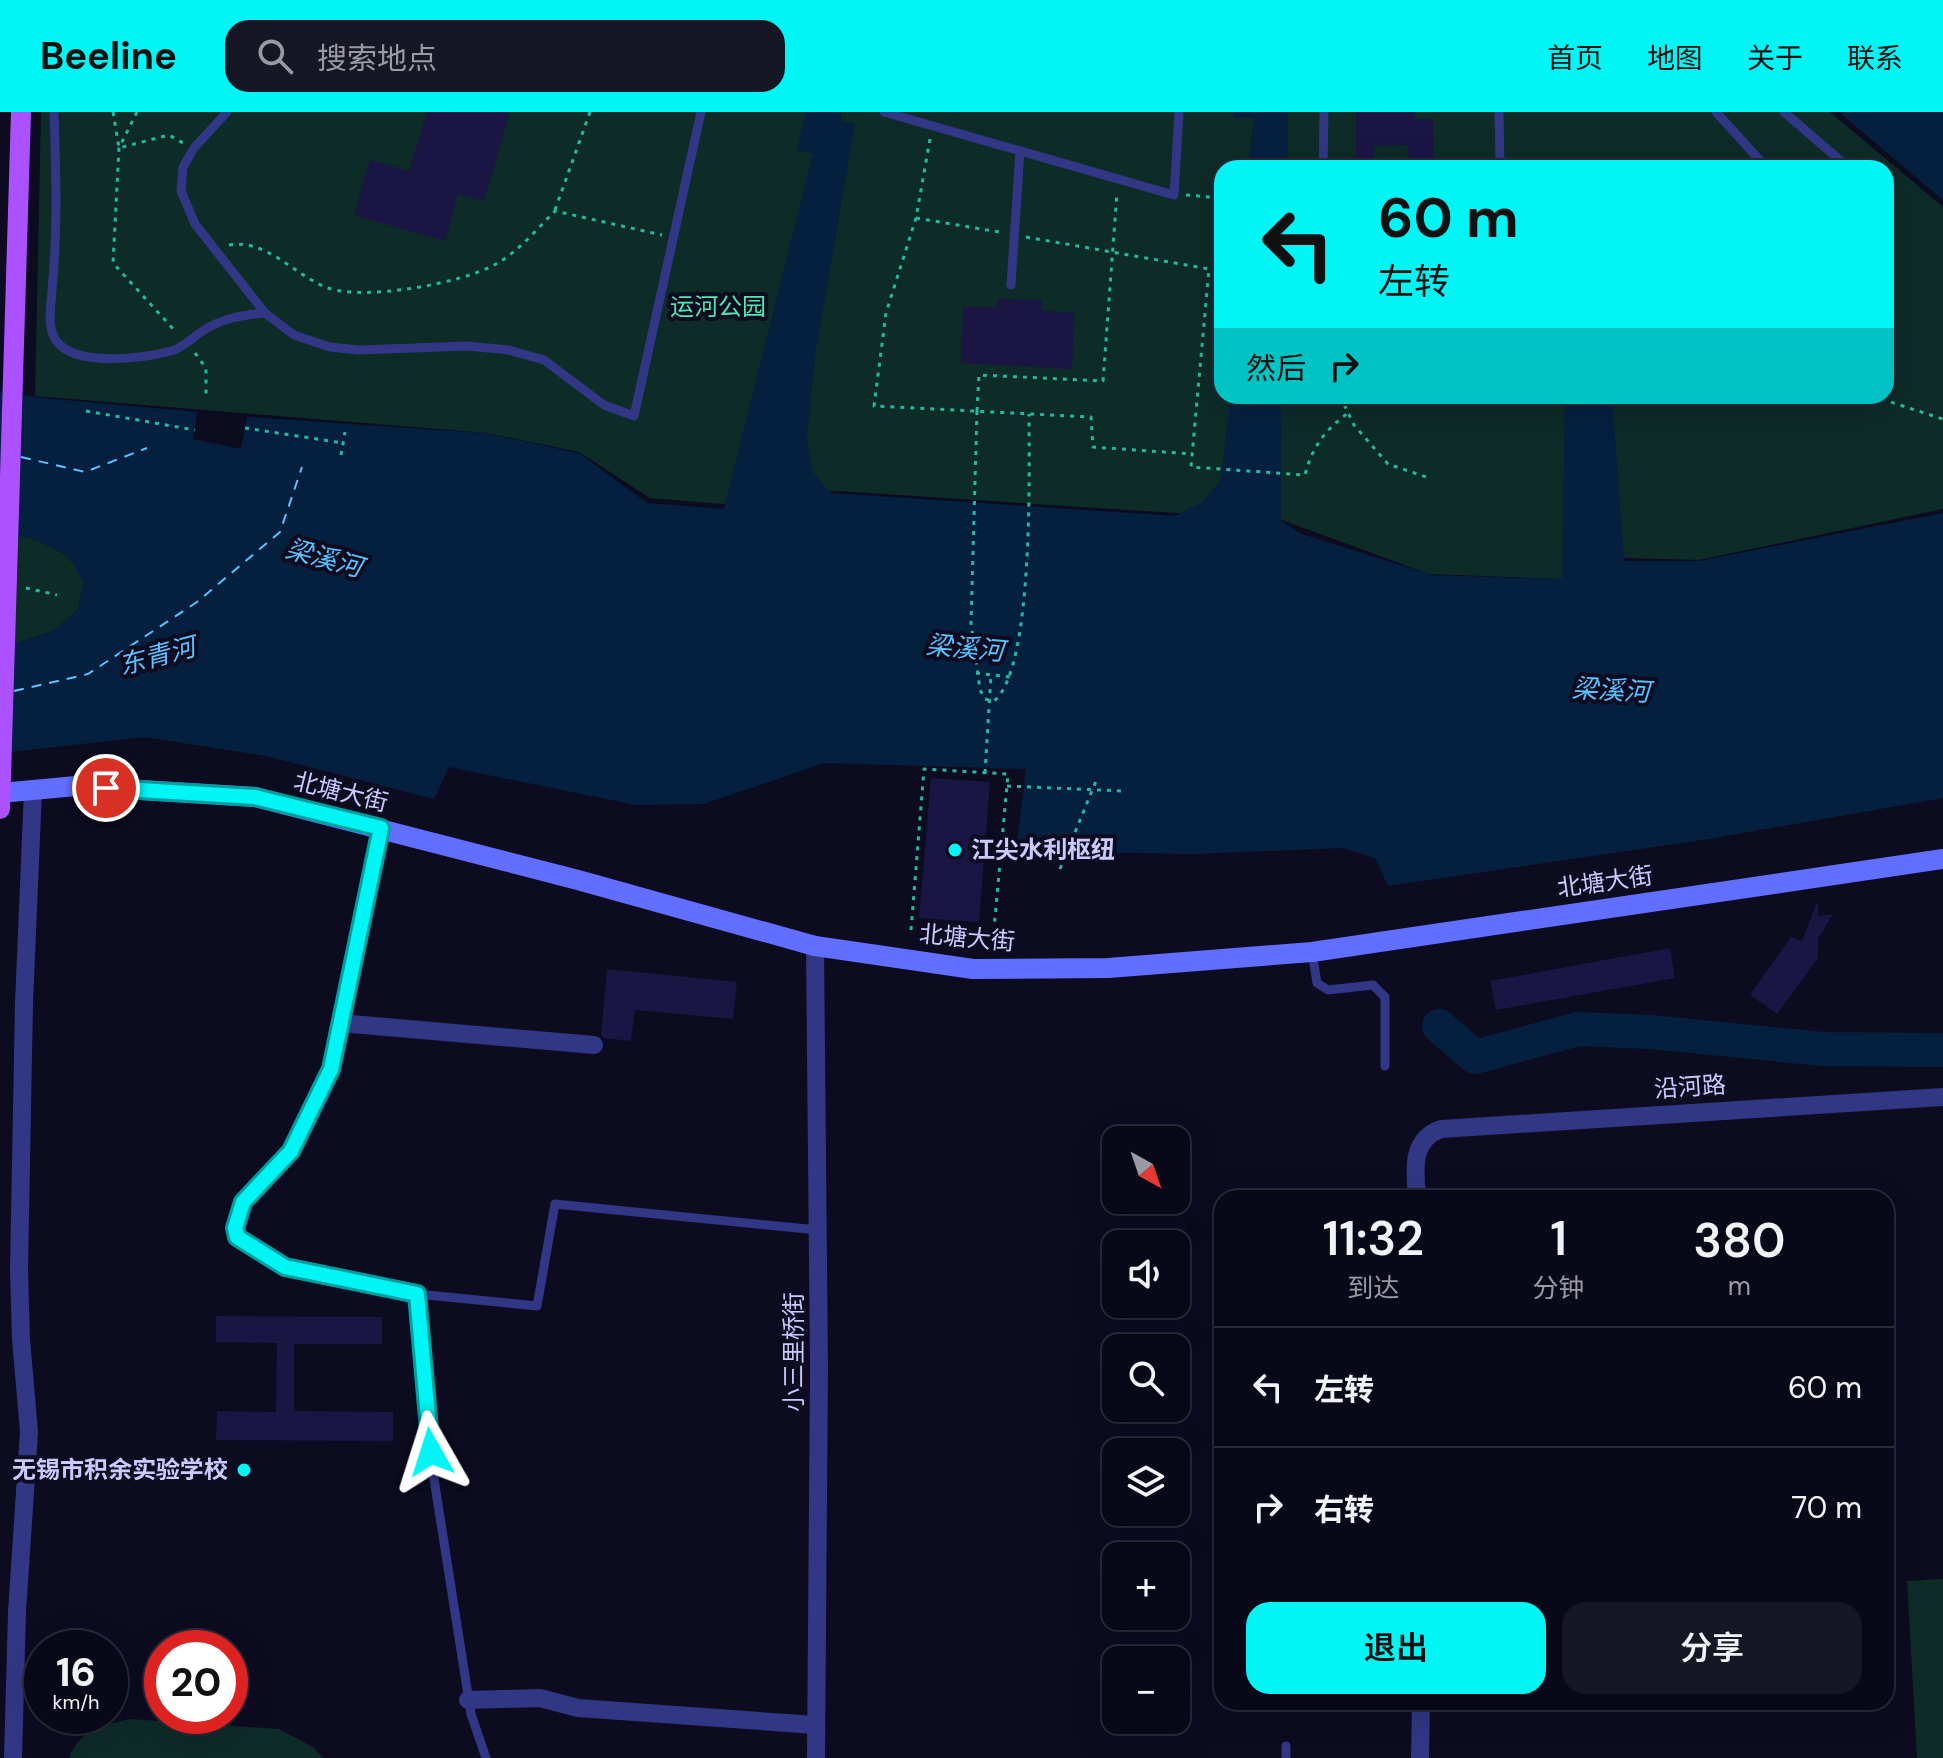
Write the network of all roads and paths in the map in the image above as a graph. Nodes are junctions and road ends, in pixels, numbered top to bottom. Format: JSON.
{"nodes":[{"id":1,"x":21,"y":112,"type":"edge"},
{"id":2,"x":54,"y":112,"type":"edge"},
{"id":3,"x":113,"y":112,"type":"edge"},
{"id":4,"x":137,"y":112,"type":"edge"},
{"id":5,"x":227,"y":112,"type":"edge"},
{"id":6,"x":590,"y":112,"type":"edge"},
{"id":7,"x":701,"y":112,"type":"edge"},
{"id":8,"x":884,"y":112,"type":"edge"},
{"id":9,"x":1179,"y":112,"type":"edge"},
{"id":10,"x":1324,"y":112,"type":"edge"},
{"id":11,"x":1499,"y":112,"type":"edge"},
{"id":12,"x":1716,"y":112,"type":"edge"},
{"id":13,"x":1784,"y":112,"type":"edge"},
{"id":14,"x":932,"y":126,"type":"junction"},
{"id":15,"x":119,"y":148,"type":"junction"},
{"id":16,"x":194,"y":148,"type":"junction"},
{"id":17,"x":1020,"y":151,"type":"junction"},
{"id":18,"x":1323,"y":160,"type":"edge"},
{"id":19,"x":1500,"y":160,"type":"edge"},
{"id":20,"x":1760,"y":160,"type":"edge"},
{"id":21,"x":1840,"y":160,"type":"edge"},
{"id":22,"x":1117,"y":179,"type":"junction"},
{"id":23,"x":1174,"y":195,"type":"junction"},
{"id":24,"x":1214,"y":198,"type":"edge"},
{"id":25,"x":555,"y":211,"type":"junction"},
{"id":26,"x":916,"y":218,"type":"junction"},
{"id":27,"x":1015,"y":235,"type":"junction"},
{"id":28,"x":673,"y":238,"type":"junction"},
{"id":29,"x":214,"y":249,"type":"junction"},
{"id":30,"x":1113,"y":252,"type":"junction"},
{"id":31,"x":1011,"y":285,"type":"dead end"},
{"id":32,"x":265,"y":313,"type":"junction"},
{"id":33,"x":186,"y":343,"type":"junction"},
{"id":34,"x":206,"y":397,"type":"dead end"},
{"id":35,"x":1894,"y":403,"type":"edge"},
{"id":36,"x":1344,"y":404,"type":"edge"},
{"id":37,"x":86,"y":411,"type":"dead end"},
{"id":38,"x":977,"y":411,"type":"junction"},
{"id":39,"x":1348,"y":413,"type":"junction"},
{"id":40,"x":1029,"y":414,"type":"junction"},
{"id":41,"x":1943,"y":419,"type":"edge"},
{"id":42,"x":245,"y":428,"type":"dead end"},
{"id":43,"x":195,"y":430,"type":"dead end"},
{"id":44,"x":345,"y":432,"type":"dead end"},
{"id":45,"x":343,"y":443,"type":"junction"},
{"id":46,"x":1192,"y":454,"type":"junction"},
{"id":47,"x":341,"y":455,"type":"dead end"},
{"id":48,"x":1429,"y":478,"type":"dead end"},
{"id":49,"x":21,"y":587,"type":"dead end"},
{"id":50,"x":57,"y":595,"type":"dead end"},
{"id":51,"x":976,"y":673,"type":"junction"},
{"id":52,"x":991,"y":675,"type":"junction"},
{"id":53,"x":1010,"y":677,"type":"junction"},
{"id":54,"x":985,"y":773,"type":"junction"},
{"id":55,"x":1096,"y":781,"type":"dead end"},
{"id":56,"x":1007,"y":786,"type":"junction"},
{"id":57,"x":33,"y":790,"type":"junction"},
{"id":58,"x":1092,"y":790,"type":"junction"},
{"id":59,"x":1123,"y":791,"type":"dead end"},
{"id":60,"x":0,"y":793,"type":"edge"},
{"id":61,"x":0,"y":809,"type":"edge"},
{"id":62,"x":381,"y":828,"type":"junction"},
{"id":63,"x":1943,"y":859,"type":"edge"},
{"id":64,"x":1060,"y":869,"type":"dead end"},
{"id":65,"x":911,"y":930,"type":"dead end"},
{"id":66,"x":993,"y":940,"type":"dead end"},
{"id":67,"x":815,"y":946,"type":"junction"},
{"id":68,"x":1312,"y":952,"type":"junction"},
{"id":69,"x":340,"y":1023,"type":"junction"},
{"id":70,"x":594,"y":1045,"type":"dead end"},
{"id":71,"x":1385,"y":1066,"type":"dead end"},
{"id":72,"x":1943,"y":1097,"type":"edge"},
{"id":73,"x":1416,"y":1190,"type":"edge"},
{"id":74,"x":818,"y":1230,"type":"junction"},
{"id":75,"x":417,"y":1294,"type":"junction"},
{"id":76,"x":468,"y":1700,"type":"junction"},
{"id":77,"x":1421,"y":1710,"type":"edge"},
{"id":78,"x":815,"y":1725,"type":"junction"},
{"id":79,"x":1286,"y":1746,"type":"dead end"},
{"id":80,"x":13,"y":1758,"type":"edge"},
{"id":81,"x":486,"y":1758,"type":"edge"},
{"id":82,"x":816,"y":1758,"type":"edge"},
{"id":83,"x":1286,"y":1758,"type":"edge"},
{"id":84,"x":1420,"y":1758,"type":"edge"}],
"edges":[{"from":1,"to":61,"type":"main road","bridge":true},
{"from":2,"to":33,"type":"lane"},
{"from":3,"to":15,"type":"path"},
{"from":4,"to":15,"type":"path"},
{"from":5,"to":16,"type":"lane"},
{"from":6,"to":25,"type":"path"},
{"from":7,"to":28,"type":"lane"},
{"from":8,"to":14,"type":"lane"},
{"from":9,"to":23,"type":"lane"},
{"from":10,"to":18,"type":"lane"},
{"from":11,"to":19,"type":"lane"},
{"from":12,"to":20,"type":"lane"},
{"from":13,"to":21,"type":"lane"},
{"from":14,"to":17,"type":"lane"},
{"from":14,"to":26,"type":"path"},
{"from":15,"to":16,"type":"path"},
{"from":15,"to":33,"type":"path"},
{"from":16,"to":29,"type":"lane"},
{"from":17,"to":22,"type":"lane"},
{"from":17,"to":27,"type":"lane"},
{"from":22,"to":23,"type":"lane"},
{"from":22,"to":30,"type":"path"},
{"from":23,"to":24,"type":"path"},
{"from":25,"to":28,"type":"path"},
{"from":25,"to":29,"type":"path"},
{"from":26,"to":27,"type":"path"},
{"from":26,"to":38,"type":"path"},
{"from":27,"to":30,"type":"path"},
{"from":27,"to":31,"type":"lane"},
{"from":28,"to":32,"type":"lane"},
{"from":29,"to":32,"type":"lane"},
{"from":30,"to":38,"type":"path"},
{"from":30,"to":46,"type":"path"},
{"from":32,"to":33,"type":"lane"},
{"from":33,"to":34,"type":"path"},
{"from":35,"to":41,"type":"path"},
{"from":36,"to":39,"type":"path"},
{"from":37,"to":43,"type":"path"},
{"from":38,"to":40,"type":"path"},
{"from":38,"to":51,"type":"path","bridge":true},
{"from":39,"to":46,"type":"path"},
{"from":39,"to":48,"type":"path"},
{"from":40,"to":46,"type":"path"},
{"from":40,"to":53,"type":"path","bridge":true},
{"from":42,"to":45,"type":"path"},
{"from":44,"to":45,"type":"path"},
{"from":45,"to":47,"type":"path"},
{"from":49,"to":50,"type":"path"},
{"from":51,"to":52,"type":"path"},
{"from":51,"to":53,"type":"path","bridge":true},
{"from":52,"to":53,"type":"path"},
{"from":52,"to":54,"type":"path"},
{"from":54,"to":56,"type":"path"},
{"from":54,"to":65,"type":"path"},
{"from":55,"to":58,"type":"path"},
{"from":56,"to":58,"type":"path"},
{"from":56,"to":66,"type":"path"},
{"from":57,"to":60,"type":"main road","name":"北塘大街"},
{"from":57,"to":62,"type":"main road","name":"北塘大街"},
{"from":57,"to":80,"type":"street"},
{"from":58,"to":59,"type":"path"},
{"from":58,"to":64,"type":"path"},
{"from":62,"to":67,"type":"main road","name":"北塘大街"},
{"from":62,"to":69,"type":"street"},
{"from":63,"to":68,"type":"main road","name":"北塘大街"},
{"from":67,"to":68,"type":"main road","name":"北塘大街"},
{"from":67,"to":74,"type":"street","name":"小三里桥街"},
{"from":68,"to":71,"type":"lane"},
{"from":69,"to":70,"type":"street"},
{"from":69,"to":75,"type":"street"},
{"from":72,"to":73,"type":"street","name":"沿河路"},
{"from":74,"to":75,"type":"lane"},
{"from":74,"to":78,"type":"street","name":"小三里桥街"},
{"from":75,"to":76,"type":"lane"},
{"from":76,"to":78,"type":"street"},
{"from":76,"to":81,"type":"lane"},
{"from":77,"to":84,"type":"street"},
{"from":78,"to":82,"type":"street","name":"小三里桥街"},
{"from":79,"to":83,"type":"lane"}]}
